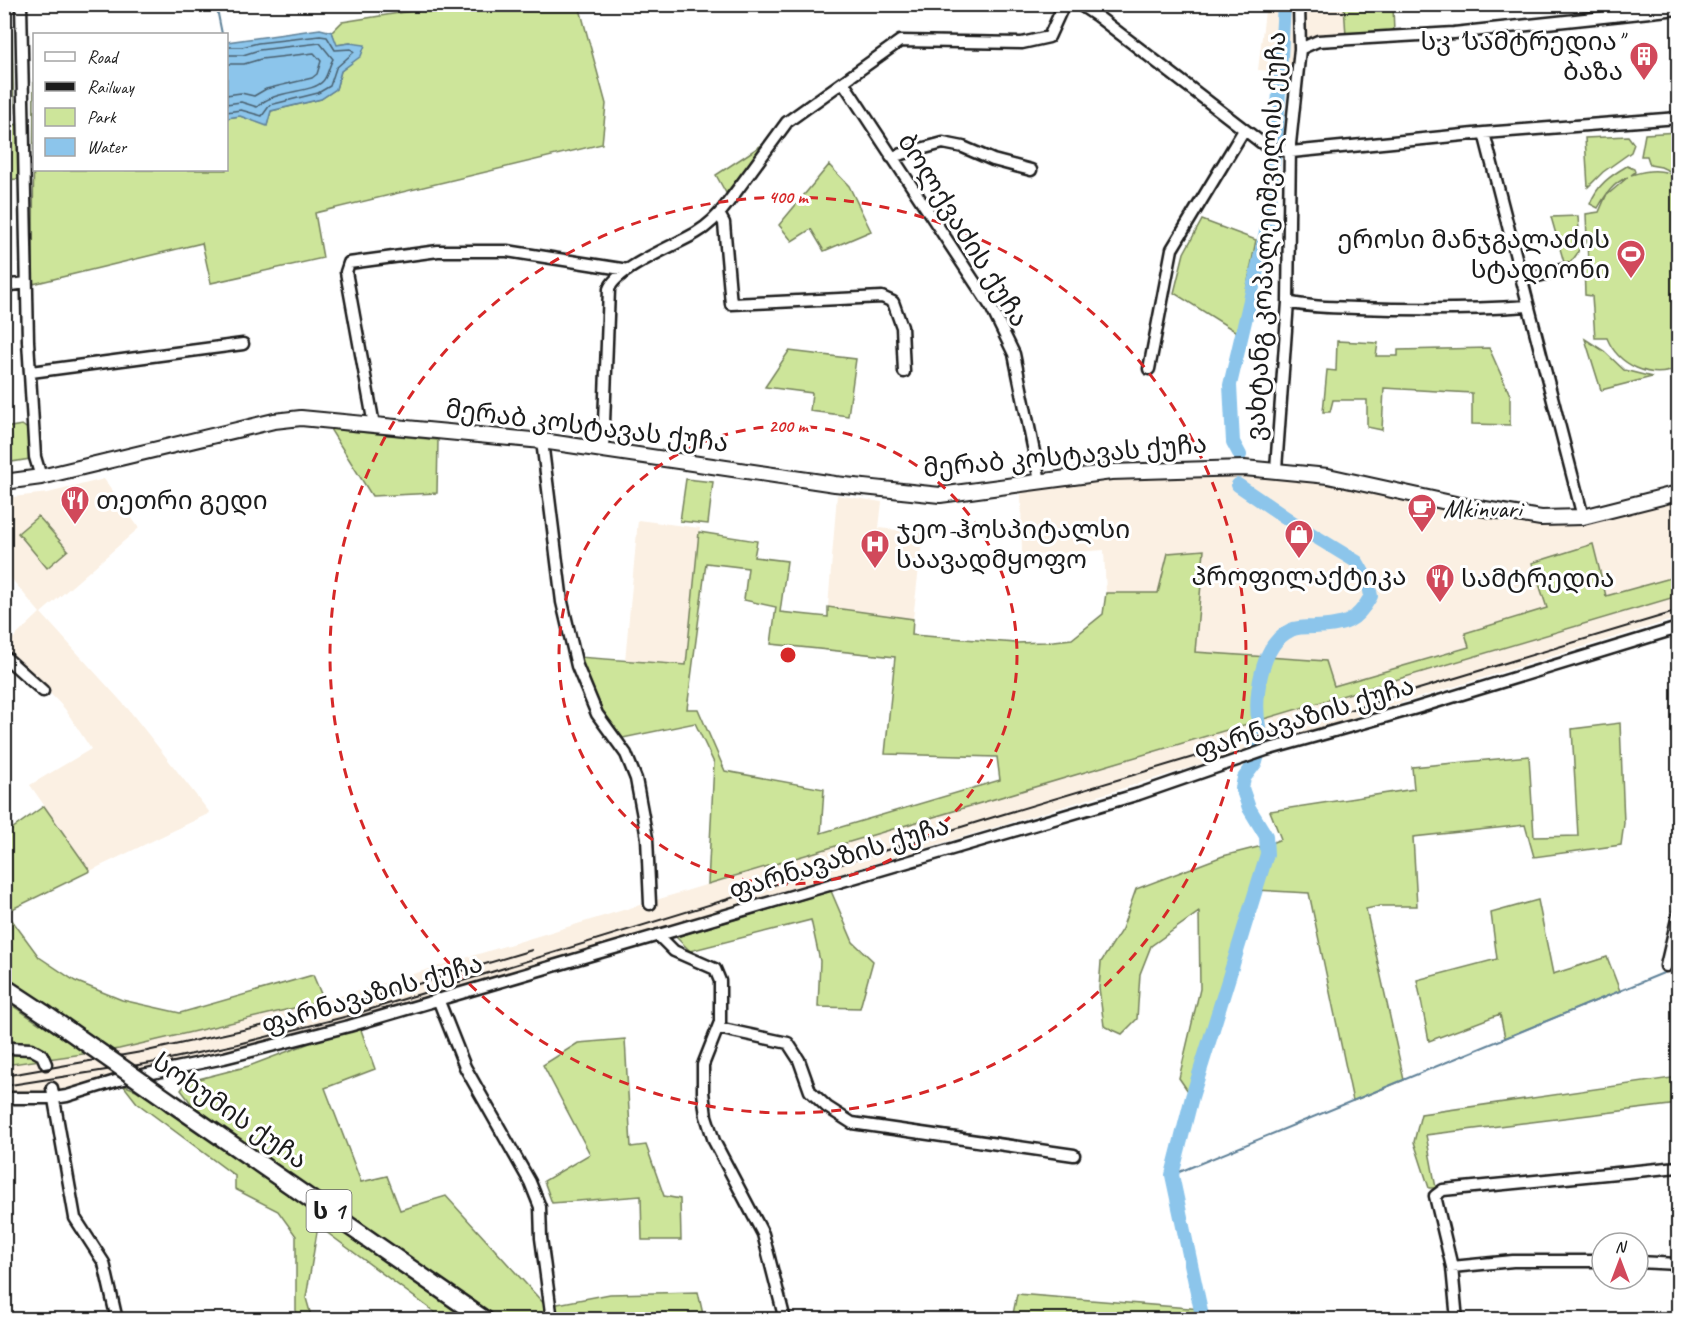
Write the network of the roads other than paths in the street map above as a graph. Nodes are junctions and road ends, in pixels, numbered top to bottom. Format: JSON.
{"nodes":[{"id":1,"x":21,"y":4,"type":"edge"},
{"id":2,"x":1064,"y":4,"type":"edge"},
{"id":3,"x":1079,"y":4,"type":"edge"},
{"id":4,"x":1299,"y":4,"type":"edge"},
{"id":5,"x":1678,"y":9,"type":"edge"},
{"id":6,"x":1300,"y":49,"type":"junction"},
{"id":7,"x":843,"y":82,"type":"junction"},
{"id":8,"x":1678,"y":118,"type":"edge"},
{"id":9,"x":1244,"y":130,"type":"junction"},
{"id":10,"x":1484,"y":133,"type":"junction"},
{"id":11,"x":1291,"y":152,"type":"junction"},
{"id":12,"x":891,"y":157,"type":"junction"},
{"id":13,"x":1031,"y":170,"type":"dead end"},
{"id":14,"x":719,"y":214,"type":"junction"},
{"id":15,"x":1565,"y":269,"type":"dead end"},
{"id":16,"x":628,"y":270,"type":"junction"},
{"id":17,"x":1522,"y":280,"type":"junction"},
{"id":18,"x":26,"y":283,"type":"junction"},
{"id":19,"x":4,"y":286,"type":"edge"},
{"id":20,"x":1288,"y":302,"type":"junction"},
{"id":21,"x":1528,"y":306,"type":"junction"},
{"id":22,"x":243,"y":344,"type":"dead end"},
{"id":23,"x":1149,"y":369,"type":"dead end"},
{"id":24,"x":31,"y":372,"type":"junction"},
{"id":25,"x":904,"y":372,"type":"dead end"},
{"id":26,"x":374,"y":425,"type":"junction"},
{"id":27,"x":542,"y":441,"type":"junction"},
{"id":28,"x":603,"y":450,"type":"junction"},
{"id":29,"x":1276,"y":470,"type":"junction"},
{"id":30,"x":36,"y":478,"type":"junction"},
{"id":31,"x":1040,"y":481,"type":"junction"},
{"id":32,"x":4,"y":482,"type":"edge"},
{"id":33,"x":1678,"y":493,"type":"edge"},
{"id":34,"x":1583,"y":517,"type":"junction"},
{"id":35,"x":1678,"y":628,"type":"edge"},
{"id":36,"x":4,"y":656,"type":"edge"},
{"id":37,"x":43,"y":691,"type":"dead end"},
{"id":38,"x":650,"y":904,"type":"dead end"},
{"id":39,"x":1678,"y":915,"type":"edge"},
{"id":40,"x":658,"y":935,"type":"junction"},
{"id":41,"x":1666,"y":966,"type":"dead end"},
{"id":42,"x":4,"y":987,"type":"edge"},
{"id":43,"x":438,"y":999,"type":"junction"},
{"id":44,"x":718,"y":1028,"type":"junction"},
{"id":45,"x":6,"y":1050,"type":"edge"},
{"id":46,"x":45,"y":1064,"type":"dead end"},
{"id":47,"x":53,"y":1093,"type":"junction"},
{"id":48,"x":4,"y":1098,"type":"edge"},
{"id":49,"x":1074,"y":1155,"type":"dead end"},
{"id":50,"x":1678,"y":1167,"type":"edge"},
{"id":51,"x":1590,"y":1261,"type":"edge"},
{"id":52,"x":1650,"y":1263,"type":"edge"},
{"id":53,"x":1678,"y":1264,"type":"edge"},
{"id":54,"x":1452,"y":1267,"type":"junction"},
{"id":55,"x":117,"y":1320,"type":"edge"},
{"id":56,"x":485,"y":1320,"type":"edge"},
{"id":57,"x":552,"y":1320,"type":"edge"},
{"id":58,"x":785,"y":1320,"type":"edge"},
{"id":59,"x":1458,"y":1320,"type":"edge"}],
"edges":[{"from":1,"to":18,"type":"street"},
{"from":2,"to":7,"type":"street"},
{"from":3,"to":9,"type":"street"},
{"from":4,"to":6,"type":"street","name":"ვახტანგ კოპალეიშვილის ქუჩა"},
{"from":5,"to":6,"type":"street"},
{"from":6,"to":11,"type":"street","name":"ვახტანგ კოპალეიშვილის ქუჩა"},
{"from":7,"to":12,"type":"street","name":"ბოლქვაძის ქუჩა"},
{"from":7,"to":14,"type":"street"},
{"from":8,"to":10,"type":"street"},
{"from":9,"to":11,"type":"street"},
{"from":9,"to":23,"type":"street"},
{"from":10,"to":11,"type":"street"},
{"from":10,"to":17,"type":"street"},
{"from":11,"to":20,"type":"street","name":"ვახტანგ კოპალეიშვილის ქუჩა"},
{"from":12,"to":13,"type":"street"},
{"from":12,"to":31,"type":"street","name":"ბოლქვაძის ქუჩა"},
{"from":14,"to":16,"type":"street"},
{"from":14,"to":25,"type":"street"},
{"from":15,"to":17,"type":"street"},
{"from":16,"to":26,"type":"street"},
{"from":16,"to":28,"type":"street"},
{"from":17,"to":21,"type":"street"},
{"from":18,"to":19,"type":"street"},
{"from":18,"to":24,"type":"street"},
{"from":20,"to":21,"type":"street"},
{"from":20,"to":29,"type":"street","name":"ვახტანგ კოპალეიშვილის ქუჩა"},
{"from":21,"to":34,"type":"street"},
{"from":22,"to":24,"type":"street"},
{"from":24,"to":30,"type":"street"},
{"from":26,"to":27,"type":"main road","name":"მერაბ კოსტავას ქუჩა"},
{"from":26,"to":30,"type":"main road","name":"მერაბ კოსტავას ქუჩა"},
{"from":27,"to":28,"type":"main road","name":"მერაბ კოსტავას ქუჩა"},
{"from":27,"to":38,"type":"street"},
{"from":28,"to":31,"type":"main road","name":"მერაბ კოსტავას ქუჩა"},
{"from":29,"to":31,"type":"main road","name":"მერაბ კოსტავას ქუჩა"},
{"from":29,"to":34,"type":"main road","name":"მერაბ კოსტავას ქუჩა"},
{"from":30,"to":32,"type":"main road","name":"მერაბ კოსტავას ქუჩა"},
{"from":33,"to":34,"type":"main road","name":"მერაბ კოსტავას ქუჩა"},
{"from":35,"to":40,"type":"street","name":"ფარნავაზის ქუჩა"},
{"from":36,"to":37,"type":"street"},
{"from":39,"to":41,"type":"street"},
{"from":40,"to":43,"type":"street","name":"ფარნავაზის ქუჩა"},
{"from":40,"to":44,"type":"street"},
{"from":42,"to":56,"type":"highway","name":"სოხუმის ქუჩა","number":"ს 1","bridge":true},
{"from":43,"to":47,"type":"street","name":"ფარნავაზის ქუჩა"},
{"from":43,"to":57,"type":"street"},
{"from":44,"to":49,"type":"street"},
{"from":44,"to":58,"type":"street"},
{"from":45,"to":46,"type":"street"},
{"from":47,"to":48,"type":"street","name":"ფარნავაზის ქუჩა"},
{"from":47,"to":55,"type":"street"},
{"from":50,"to":54,"type":"street"},
{"from":51,"to":54,"type":"street"},
{"from":52,"to":53,"type":"street"},
{"from":54,"to":59,"type":"street"}]}
